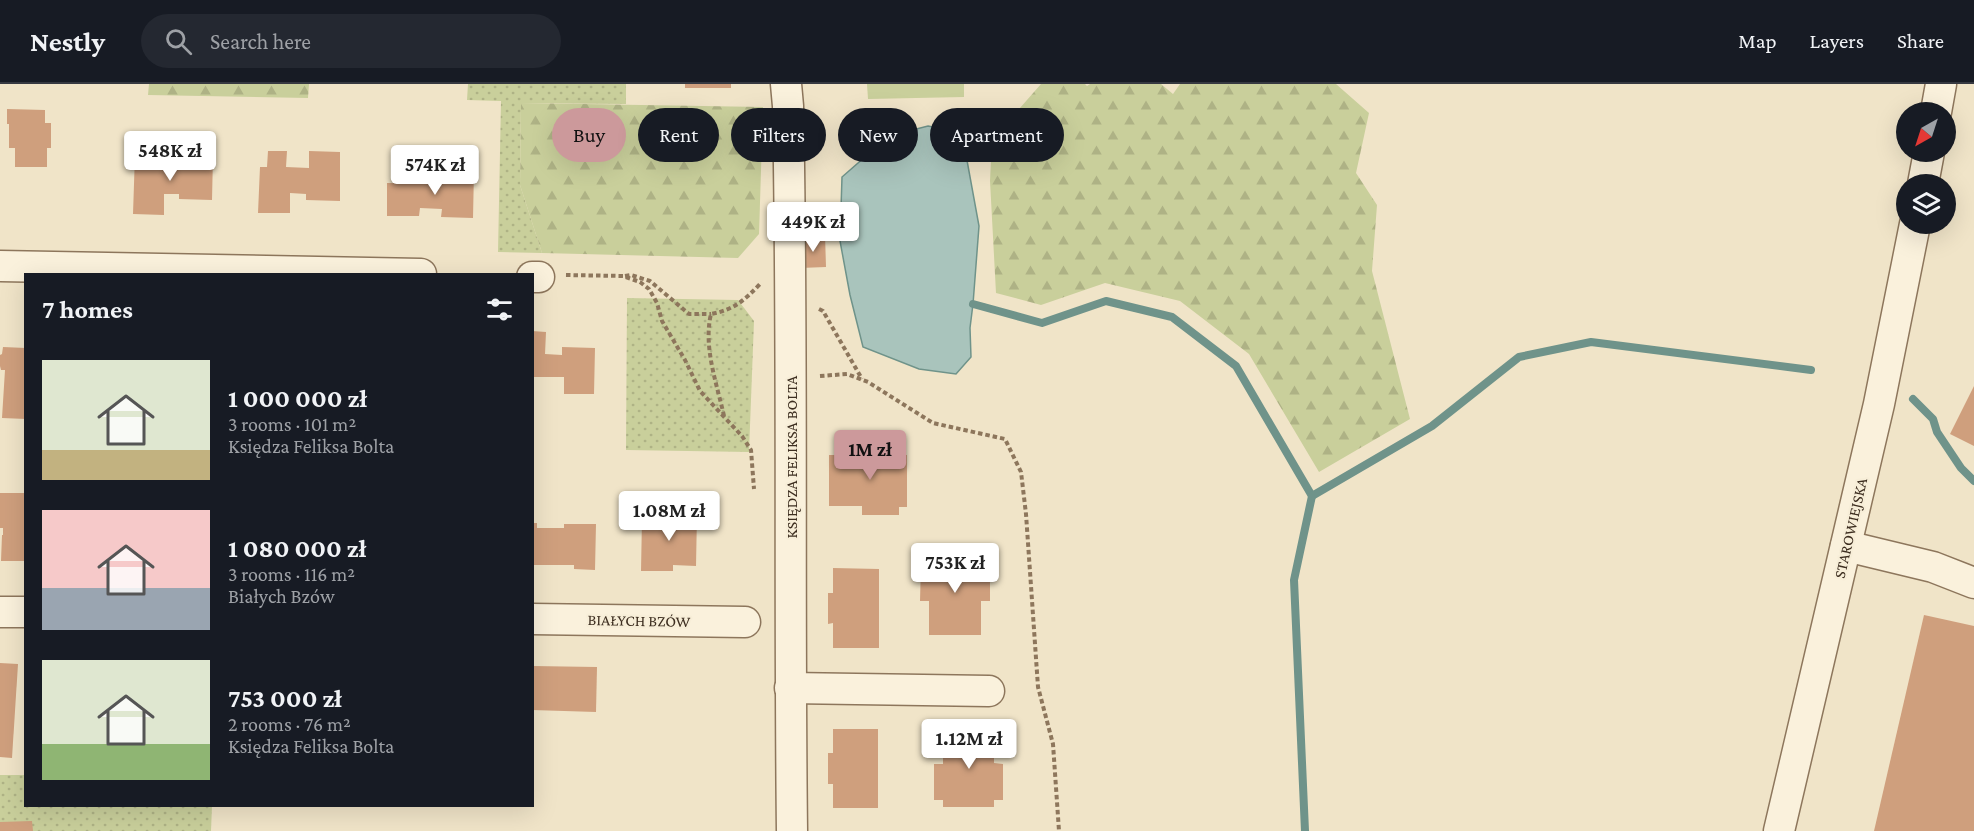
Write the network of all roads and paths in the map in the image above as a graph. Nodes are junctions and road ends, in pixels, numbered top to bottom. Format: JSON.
{"nodes":[{"id":1,"x":786,"y":84,"type":"edge"},
{"id":2,"x":1941,"y":84,"type":"edge"},
{"id":3,"x":1938,"y":102,"type":"edge"},
{"id":4,"x":1913,"y":234,"type":"edge"},
{"id":5,"x":0,"y":266,"type":"edge"},
{"id":6,"x":369,"y":273,"type":"edge"},
{"id":7,"x":623,"y":276,"type":"junction"},
{"id":8,"x":766,"y":276,"type":"dead end"},
{"id":9,"x":536,"y":277,"type":"edge"},
{"id":10,"x":791,"y":295,"type":"junction"},
{"id":11,"x":711,"y":314,"type":"junction"},
{"id":12,"x":862,"y":380,"type":"junction"},
{"id":13,"x":791,"y":383,"type":"junction"},
{"id":14,"x":724,"y":417,"type":"junction"},
{"id":15,"x":754,"y":489,"type":"dead end"},
{"id":16,"x":1846,"y":546,"type":"junction"},
{"id":17,"x":1974,"y":583,"type":"edge"},
{"id":18,"x":0,"y":612,"type":"edge"},
{"id":19,"x":24,"y":612,"type":"edge"},
{"id":20,"x":534,"y":619,"type":"edge"},
{"id":21,"x":745,"y":622,"type":"dead end"},
{"id":22,"x":790,"y":688,"type":"junction"},
{"id":23,"x":989,"y":691,"type":"dead end"},
{"id":24,"x":792,"y":831,"type":"edge"},
{"id":25,"x":1059,"y":831,"type":"edge"},
{"id":26,"x":1779,"y":831,"type":"edge"}],
"edges":[{"from":1,"to":10,"type":"street","name":"KSIĘDZA FELIKSA BOLTA"},
{"from":2,"to":3,"type":"street"},
{"from":4,"to":16,"type":"street","name":"STAROWIEJSKA"},
{"from":5,"to":6,"type":"street"},
{"from":7,"to":9,"type":"path"},
{"from":7,"to":11,"type":"path"},
{"from":7,"to":14,"type":"path"},
{"from":8,"to":11,"type":"path"},
{"from":10,"to":12,"type":"path"},
{"from":10,"to":13,"type":"street","name":"KSIĘDZA FELIKSA BOLTA"},
{"from":11,"to":14,"type":"path"},
{"from":12,"to":13,"type":"path"},
{"from":12,"to":25,"type":"path"},
{"from":13,"to":22,"type":"street","name":"KSIĘDZA FELIKSA BOLTA"},
{"from":14,"to":15,"type":"path"},
{"from":16,"to":17,"type":"street"},
{"from":16,"to":26,"type":"street","name":"STAROWIEJSKA"},
{"from":18,"to":19,"type":"street"},
{"from":20,"to":21,"type":"street","name":"BIAŁYCH BZÓW"},
{"from":22,"to":23,"type":"street"},
{"from":22,"to":24,"type":"street","name":"KSIĘDZA FELIKSA BOLTA"}]}
